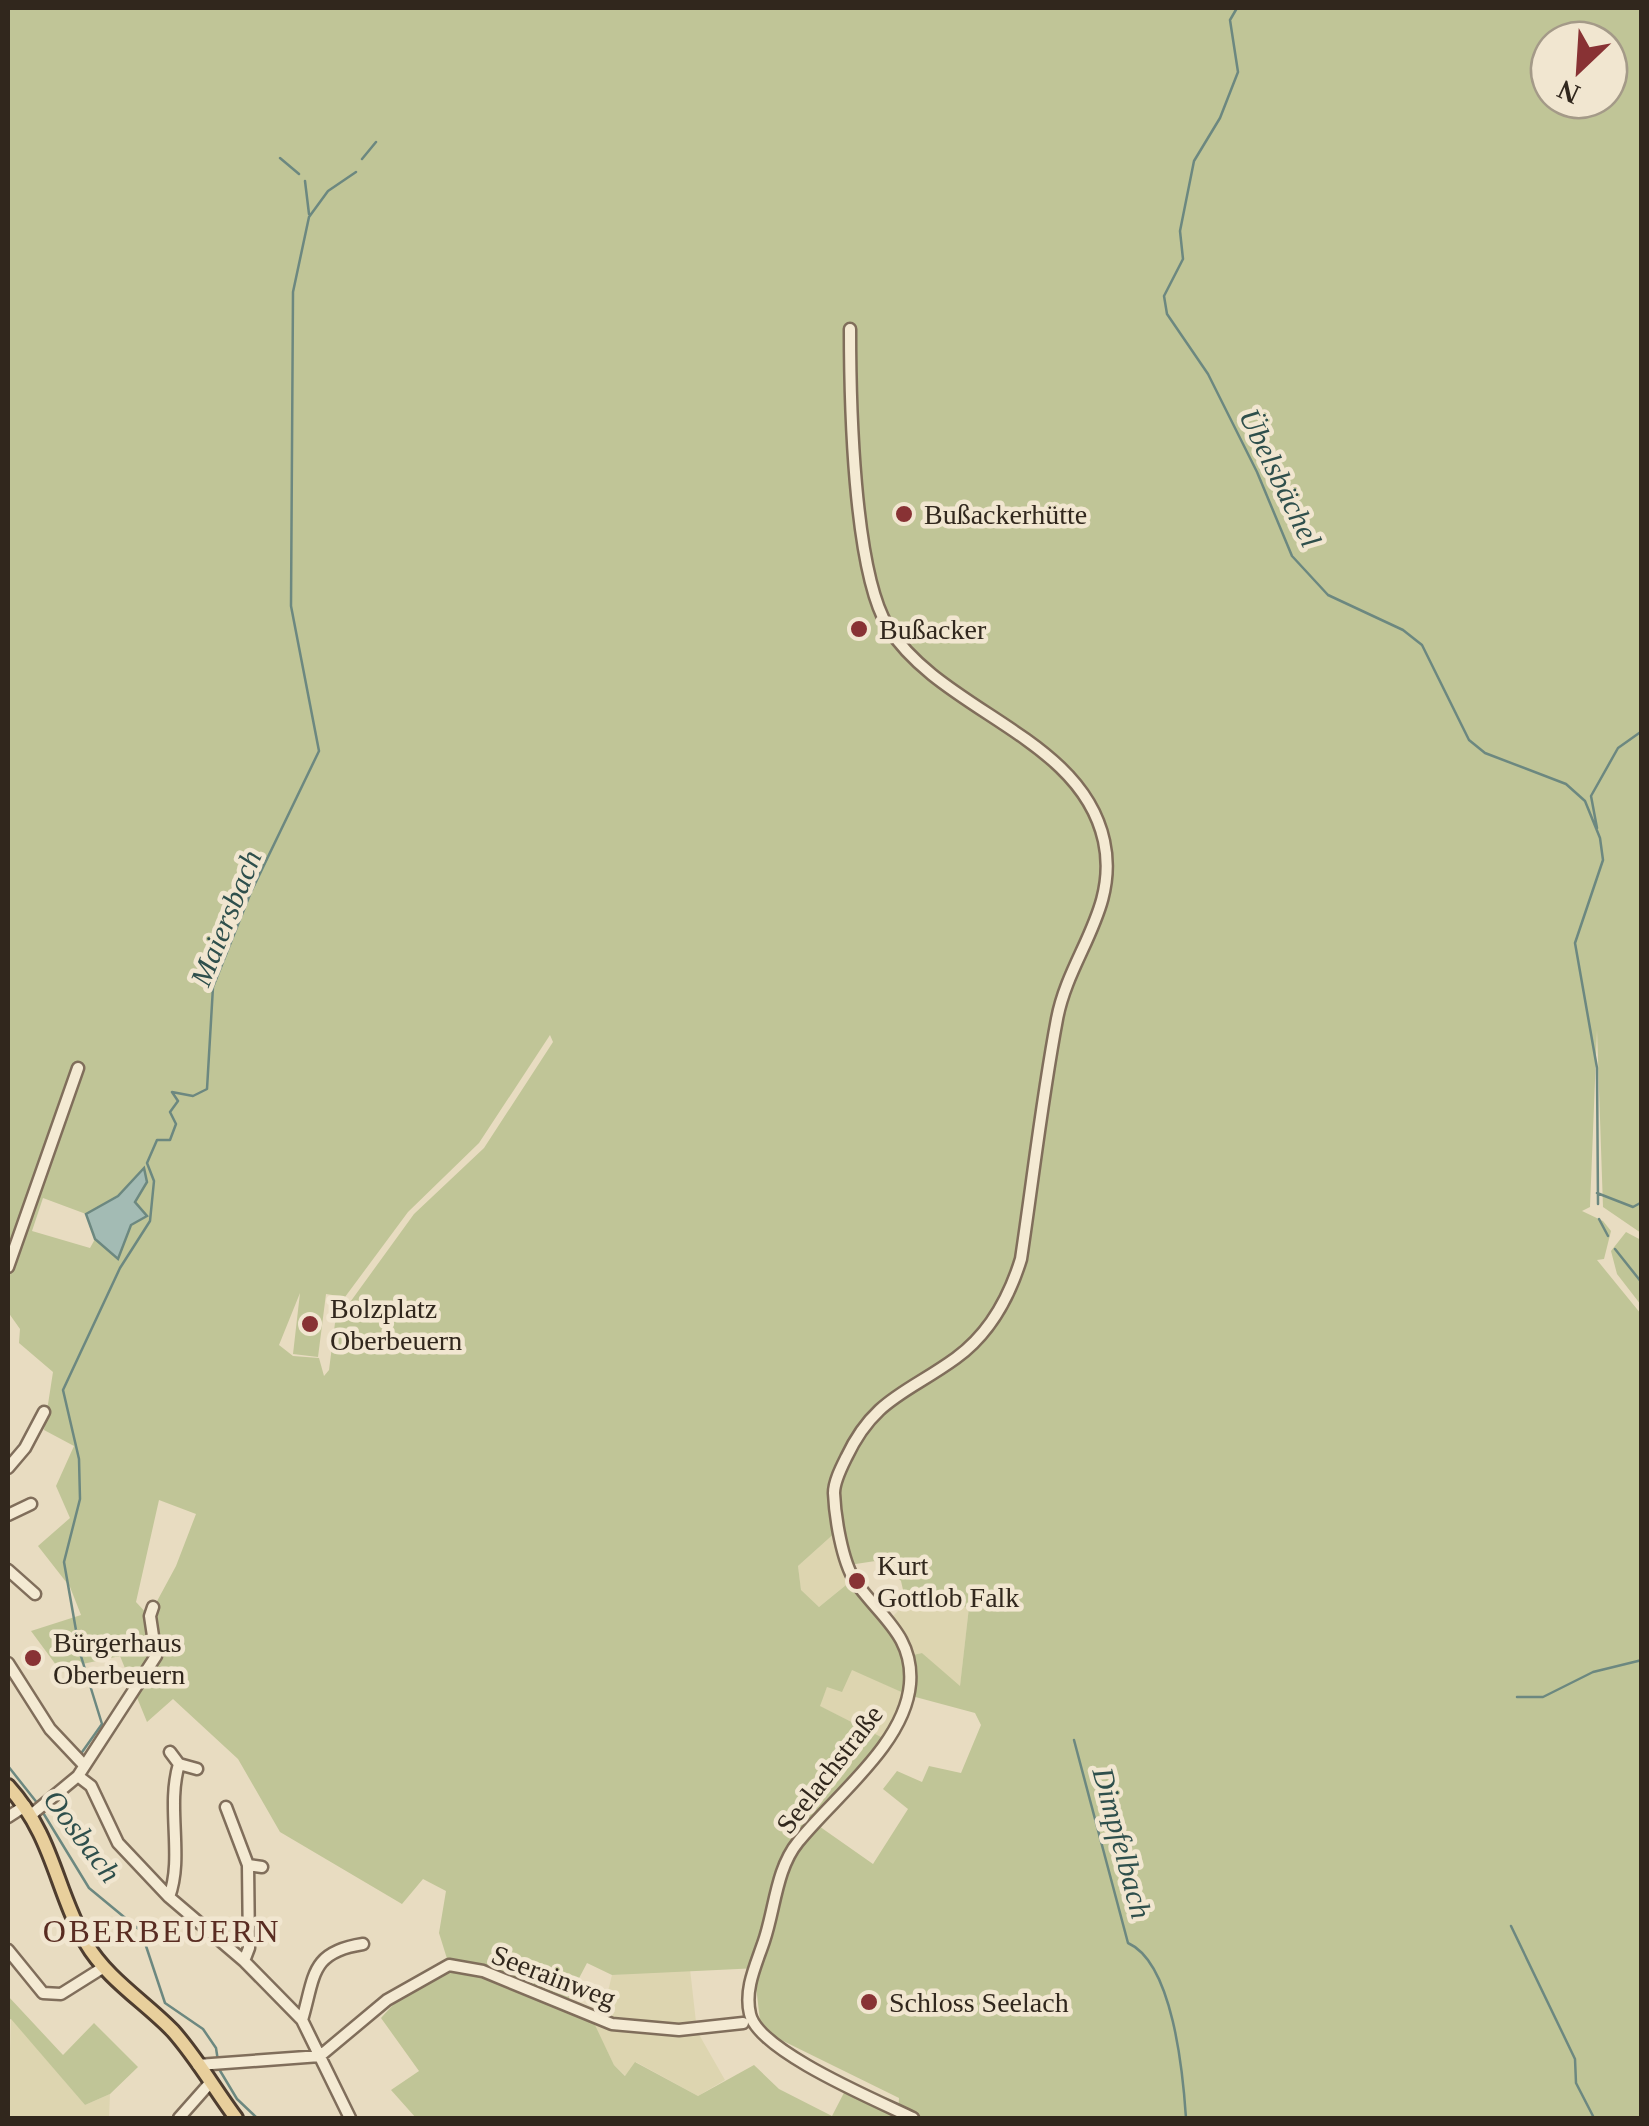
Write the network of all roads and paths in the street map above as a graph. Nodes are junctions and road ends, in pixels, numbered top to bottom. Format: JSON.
{"nodes":[{"id":1,"x":850,"y":329,"type":"dead end"},
{"id":2,"x":78,"y":1068,"type":"dead end"},
{"id":3,"x":8,"y":1267,"type":"edge"},
{"id":4,"x":44,"y":1412,"type":"dead end"},
{"id":5,"x":8,"y":1468,"type":"edge"},
{"id":6,"x":31,"y":1504,"type":"dead end"},
{"id":7,"x":8,"y":1515,"type":"edge"},
{"id":8,"x":8,"y":1570,"type":"edge"},
{"id":9,"x":35,"y":1594,"type":"dead end"},
{"id":10,"x":153,"y":1607,"type":"dead end"},
{"id":11,"x":8,"y":1662,"type":"edge"},
{"id":12,"x":170,"y":1752,"type":"dead end"},
{"id":13,"x":179,"y":1764,"type":"junction"},
{"id":14,"x":81,"y":1770,"type":"junction"},
{"id":15,"x":196,"y":1770,"type":"dead end"},
{"id":16,"x":8,"y":1786,"type":"edge"},
{"id":17,"x":226,"y":1807,"type":"dead end"},
{"id":18,"x":34,"y":1809,"type":"junction"},
{"id":19,"x":8,"y":1817,"type":"edge"},
{"id":20,"x":248,"y":1864,"type":"junction"},
{"id":21,"x":262,"y":1867,"type":"dead end"},
{"id":22,"x":169,"y":1897,"type":"junction"},
{"id":23,"x":363,"y":1944,"type":"dead end"},
{"id":24,"x":8,"y":1950,"type":"edge"},
{"id":25,"x":244,"y":1961,"type":"junction"},
{"id":26,"x":104,"y":1967,"type":"junction"},
{"id":27,"x":302,"y":2020,"type":"junction"},
{"id":28,"x":743,"y":2023,"type":"dead end"},
{"id":29,"x":320,"y":2056,"type":"junction"},
{"id":30,"x":203,"y":2063,"type":"junction"},
{"id":31,"x":210,"y":2083,"type":"junction"},
{"id":32,"x":179,"y":2118,"type":"edge"},
{"id":33,"x":236,"y":2118,"type":"edge"},
{"id":34,"x":350,"y":2118,"type":"edge"},
{"id":35,"x":912,"y":2118,"type":"edge"}],
"edges":[{"from":1,"to":35,"type":"street","name":"Seelachstraße"},
{"from":2,"to":3,"type":"street"},
{"from":4,"to":5,"type":"street"},
{"from":6,"to":7,"type":"street"},
{"from":8,"to":9,"type":"street"},
{"from":10,"to":14,"type":"street"},
{"from":11,"to":14,"type":"street"},
{"from":12,"to":13,"type":"street"},
{"from":13,"to":15,"type":"street"},
{"from":13,"to":22,"type":"street"},
{"from":14,"to":18,"type":"street"},
{"from":14,"to":22,"type":"street"},
{"from":16,"to":18,"type":"main road"},
{"from":17,"to":20,"type":"street"},
{"from":18,"to":19,"type":"street"},
{"from":18,"to":26,"type":"main road"},
{"from":20,"to":21,"type":"street"},
{"from":20,"to":25,"type":"street"},
{"from":22,"to":25,"type":"street"},
{"from":23,"to":27,"type":"street"},
{"from":24,"to":26,"type":"street"},
{"from":25,"to":27,"type":"street"},
{"from":26,"to":30,"type":"main road"},
{"from":27,"to":29,"type":"street"},
{"from":28,"to":29,"type":"street","name":"Seerainweg"},
{"from":29,"to":30,"type":"street"},
{"from":29,"to":34,"type":"street"},
{"from":30,"to":31,"type":"main road"},
{"from":31,"to":32,"type":"street"},
{"from":31,"to":33,"type":"main road"}]}
